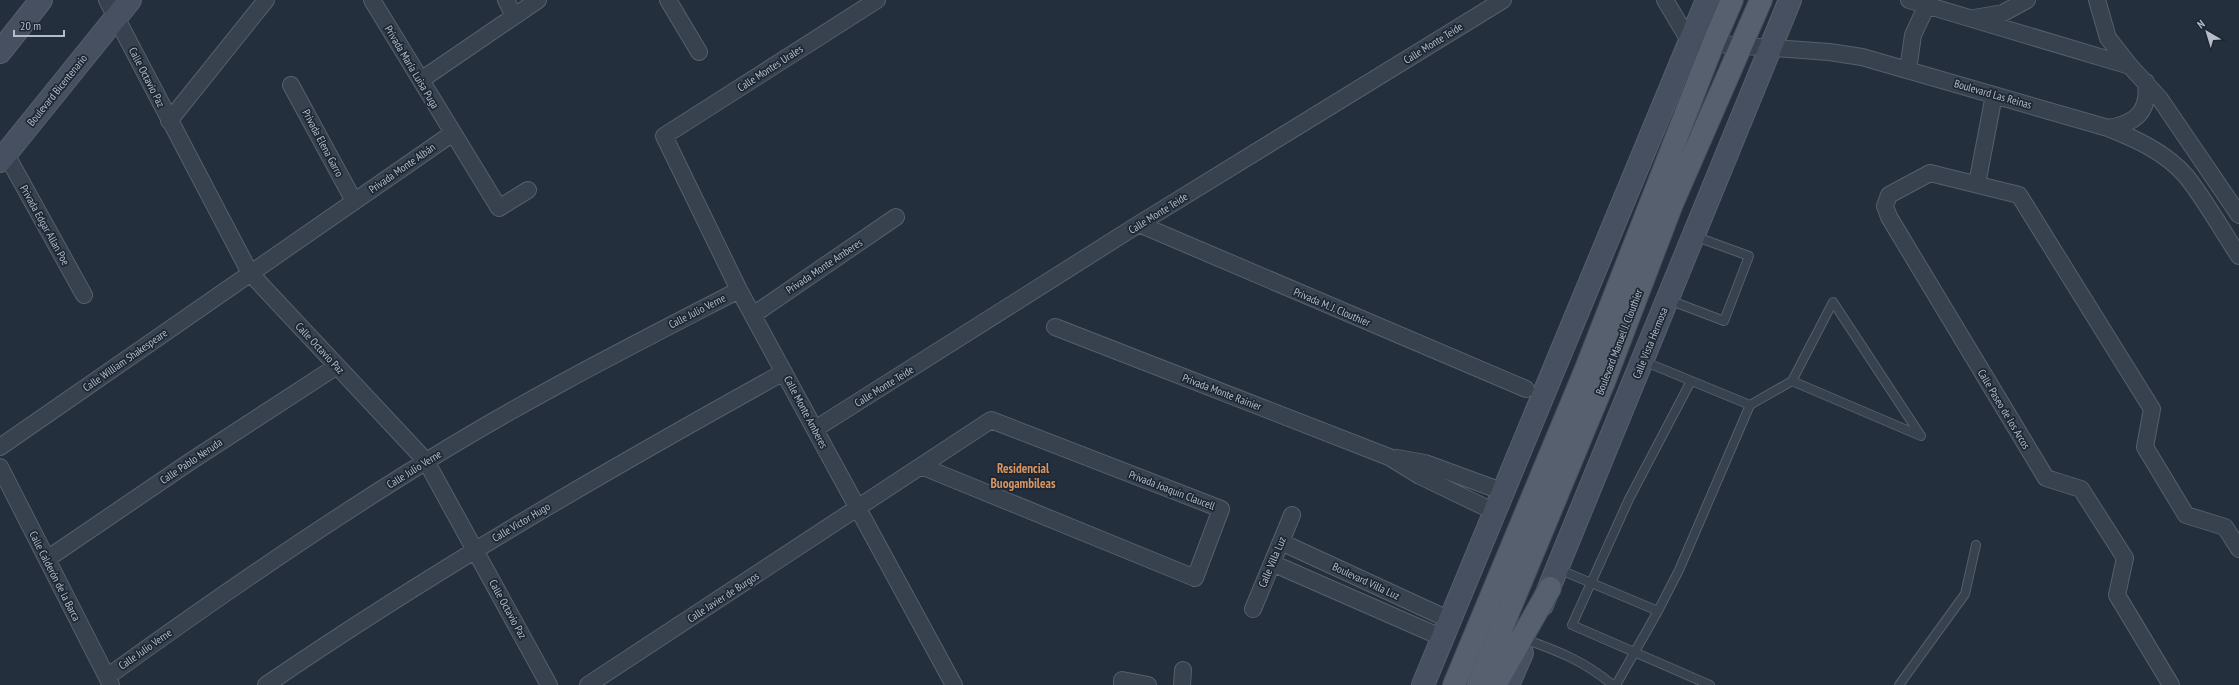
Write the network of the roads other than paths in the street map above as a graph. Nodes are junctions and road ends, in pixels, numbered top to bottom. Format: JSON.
{"nodes":[{"id":1,"x":41,"y":0,"type":"edge"},
{"id":2,"x":130,"y":0,"type":"edge"},
{"id":3,"x":266,"y":0,"type":"edge"},
{"id":4,"x":372,"y":0,"type":"edge"},
{"id":5,"x":506,"y":0,"type":"edge"},
{"id":6,"x":538,"y":0,"type":"edge"},
{"id":7,"x":668,"y":0,"type":"edge"},
{"id":8,"x":877,"y":0,"type":"edge"},
{"id":9,"x":1503,"y":0,"type":"edge"},
{"id":10,"x":1665,"y":0,"type":"edge"},
{"id":11,"x":1707,"y":0,"type":"edge"},
{"id":12,"x":1732,"y":0,"type":"edge"},
{"id":13,"x":1761,"y":0,"type":"edge"},
{"id":14,"x":1790,"y":0,"type":"edge"},
{"id":15,"x":1909,"y":0,"type":"edge"},
{"id":16,"x":2027,"y":0,"type":"edge"},
{"id":17,"x":2097,"y":0,"type":"edge"},
{"id":18,"x":1927,"y":5,"type":"junction"},
{"id":19,"x":112,"y":9,"type":"edge"},
{"id":20,"x":514,"y":16,"type":"junction"},
{"id":21,"x":1971,"y":18,"type":"junction"},
{"id":22,"x":1690,"y":42,"type":"junction"},
{"id":23,"x":1713,"y":44,"type":"junction"},
{"id":24,"x":1741,"y":46,"type":"junction"},
{"id":25,"x":1771,"y":49,"type":"junction"},
{"id":26,"x":0,"y":52,"type":"edge"},
{"id":27,"x":699,"y":52,"type":"dead end"},
{"id":28,"x":2130,"y":66,"type":"junction"},
{"id":29,"x":1908,"y":70,"type":"junction"},
{"id":30,"x":421,"y":80,"type":"junction"},
{"id":31,"x":2146,"y":82,"type":"junction"},
{"id":32,"x":292,"y":85,"type":"dead end"},
{"id":33,"x":1994,"y":95,"type":"junction"},
{"id":34,"x":170,"y":121,"type":"junction"},
{"id":35,"x":2108,"y":128,"type":"junction"},
{"id":36,"x":453,"y":133,"type":"junction"},
{"id":37,"x":664,"y":136,"type":"joint"},
{"id":38,"x":3,"y":157,"type":"edge"},
{"id":39,"x":1977,"y":184,"type":"junction"},
{"id":40,"x":528,"y":190,"type":"dead end"},
{"id":41,"x":354,"y":201,"type":"junction"},
{"id":42,"x":2239,"y":215,"type":"edge"},
{"id":43,"x":896,"y":217,"type":"dead end"},
{"id":44,"x":1139,"y":224,"type":"junction"},
{"id":45,"x":1694,"y":236,"type":"junction"},
{"id":46,"x":2239,"y":256,"type":"edge"},
{"id":47,"x":250,"y":274,"type":"junction"},
{"id":48,"x":739,"y":290,"type":"junction"},
{"id":49,"x":84,"y":295,"type":"dead end"},
{"id":50,"x":1668,"y":300,"type":"junction"},
{"id":51,"x":753,"y":315,"type":"junction"},
{"id":52,"x":1055,"y":327,"type":"dead end"},
{"id":53,"x":1643,"y":361,"type":"junction"},
{"id":54,"x":337,"y":366,"type":"junction"},
{"id":55,"x":784,"y":372,"type":"junction"},
{"id":56,"x":1691,"y":381,"type":"junction"},
{"id":57,"x":1792,"y":381,"type":"junction"},
{"id":58,"x":1526,"y":390,"type":"dead end"},
{"id":59,"x":1750,"y":405,"type":"junction"},
{"id":60,"x":815,"y":429,"type":"junction"},
{"id":61,"x":0,"y":447,"type":"edge"},
{"id":62,"x":1389,"y":457,"type":"junction"},
{"id":63,"x":426,"y":461,"type":"junction"},
{"id":64,"x":921,"y":466,"type":"junction"},
{"id":65,"x":0,"y":467,"type":"edge"},
{"id":66,"x":1504,"y":492,"type":"junction"},
{"id":67,"x":858,"y":508,"type":"junction"},
{"id":68,"x":1495,"y":512,"type":"junction"},
{"id":69,"x":1292,"y":515,"type":"dead end"},
{"id":70,"x":1281,"y":542,"type":"junction"},
{"id":71,"x":1976,"y":544,"type":"dead end"},
{"id":72,"x":2239,"y":549,"type":"edge"},
{"id":73,"x":475,"y":550,"type":"junction"},
{"id":74,"x":47,"y":559,"type":"junction"},
{"id":75,"x":1272,"y":563,"type":"junction"},
{"id":76,"x":1554,"y":578,"type":"junction"},
{"id":77,"x":1590,"y":583,"type":"junction"},
{"id":78,"x":1252,"y":609,"type":"dead end"},
{"id":79,"x":1658,"y":611,"type":"junction"},
{"id":80,"x":1447,"y":629,"type":"junction"},
{"id":81,"x":1527,"y":640,"type":"junction"},
{"id":82,"x":1634,"y":651,"type":"junction"},
{"id":83,"x":109,"y":681,"type":"edge"},
{"id":84,"x":266,"y":685,"type":"edge"},
{"id":85,"x":549,"y":685,"type":"edge"},
{"id":86,"x":588,"y":685,"type":"edge"},
{"id":87,"x":954,"y":685,"type":"edge"},
{"id":88,"x":1122,"y":685,"type":"edge"},
{"id":89,"x":1148,"y":685,"type":"edge"},
{"id":90,"x":1423,"y":685,"type":"edge"},
{"id":91,"x":1454,"y":685,"type":"edge"},
{"id":92,"x":1478,"y":685,"type":"edge"},
{"id":93,"x":1495,"y":685,"type":"edge"},
{"id":94,"x":1508,"y":685,"type":"edge"},
{"id":95,"x":1615,"y":685,"type":"edge"},
{"id":96,"x":1710,"y":685,"type":"edge"},
{"id":97,"x":1899,"y":685,"type":"edge"},
{"id":98,"x":2171,"y":685,"type":"edge"}],
"edges":[{"from":1,"to":26,"type":"street"},
{"from":2,"to":19,"type":"street","name":"Boulevard Bicentenario"},
{"from":3,"to":34,"type":"street"},
{"from":4,"to":30,"type":"street","name":"Privada María Luisa Puga"},
{"from":5,"to":20,"type":"street"},
{"from":6,"to":20,"type":"street"},
{"from":7,"to":27,"type":"street"},
{"from":8,"to":37,"type":"street","name":"Calle Montes Urales"},
{"from":9,"to":44,"type":"street","name":"Calle Monte Teide"},
{"from":10,"to":22,"type":"street"},
{"from":11,"to":22,"type":"street"},
{"from":12,"to":23,"type":"main road","name":"Boulevard Manuel J. Clouthier"},
{"from":13,"to":24,"type":"main road","name":"Boulevard Manuel J. Clouthier"},
{"from":14,"to":25,"type":"street","name":"Calle Vista Hermosa"},
{"from":15,"to":18,"type":"street"},
{"from":16,"to":21,"type":"street"},
{"from":17,"to":28,"type":"street"},
{"from":18,"to":21,"type":"street"},
{"from":18,"to":29,"type":"street"},
{"from":19,"to":34,"type":"street","name":"Calle Octavio Paz"},
{"from":19,"to":38,"type":"street","name":"Boulevard Bicentenario"},
{"from":20,"to":30,"type":"street"},
{"from":21,"to":28,"type":"street"},
{"from":22,"to":23,"type":"street","name":"Boulevard Las Reinas"},
{"from":22,"to":66,"type":"street"},
{"from":23,"to":24,"type":"street","name":"Boulevard Las Reinas"},
{"from":23,"to":91,"type":"main road","name":"Boulevard Manuel J. Clouthier"},
{"from":24,"to":25,"type":"street","name":"Boulevard Las Reinas"},
{"from":24,"to":92,"type":"main road","name":"Boulevard Manuel J. Clouthier"},
{"from":25,"to":29,"type":"street","name":"Boulevard Las Reinas"},
{"from":25,"to":45,"type":"street","name":"Calle Vista Hermosa"},
{"from":28,"to":31,"type":"street"},
{"from":29,"to":33,"type":"street","name":"Boulevard Las Reinas"},
{"from":30,"to":36,"type":"street","name":"Privada María Luisa Puga"},
{"from":31,"to":35,"type":"street"},
{"from":31,"to":42,"type":"street"},
{"from":32,"to":41,"type":"street","name":"Privada Elena Garro"},
{"from":33,"to":35,"type":"street","name":"Boulevard Las Reinas"},
{"from":33,"to":39,"type":"street"},
{"from":34,"to":47,"type":"street","name":"Calle Octavio Paz"},
{"from":35,"to":46,"type":"street","name":"Boulevard Las Reinas"},
{"from":36,"to":40,"type":"street"},
{"from":36,"to":41,"type":"street","name":"Privada Monte Albán"},
{"from":37,"to":48,"type":"street","name":"Calle Monte Amberes"},
{"from":38,"to":49,"type":"street","name":"Privada Edgar Allan Poe"},
{"from":39,"to":72,"type":"street","name":"Calle Paseo de los Arcos"},
{"from":39,"to":98,"type":"street","name":"Calle Paseo de los Arcos"},
{"from":41,"to":47,"type":"street","name":"Privada Monte Albán"},
{"from":43,"to":51,"type":"street","name":"Privada Monte Amberes"},
{"from":44,"to":58,"type":"street","name":"Privada M. J. Clouthier"},
{"from":44,"to":60,"type":"street","name":"Calle Monte Teide"},
{"from":45,"to":50,"type":"street","name":"Calle Vista Hermosa"},
{"from":45,"to":50,"type":"lane"},
{"from":47,"to":54,"type":"street","name":"Calle Octavio Paz"},
{"from":47,"to":61,"type":"street","name":"Calle William Shakespeare"},
{"from":48,"to":51,"type":"street","name":"Calle Monte Amberes"},
{"from":48,"to":63,"type":"street","name":"Calle Julio Verne"},
{"from":50,"to":53,"type":"street","name":"Calle Vista Hermosa"},
{"from":51,"to":55,"type":"street","name":"Calle Monte Amberes"},
{"from":52,"to":62,"type":"street","name":"Privada Monte Rainier"},
{"from":53,"to":56,"type":"lane"},
{"from":53,"to":76,"type":"street","name":"Calle Vista Hermosa"},
{"from":54,"to":63,"type":"street","name":"Calle Octavio Paz"},
{"from":54,"to":74,"type":"street","name":"Calle Pablo Neruda"},
{"from":55,"to":60,"type":"street","name":"Calle Monte Amberes"},
{"from":55,"to":73,"type":"street","name":"Calle Víctor Hugo"},
{"from":56,"to":59,"type":"lane"},
{"from":56,"to":77,"type":"lane"},
{"from":57,"to":57,"type":"lane"},
{"from":57,"to":59,"type":"lane"},
{"from":59,"to":79,"type":"lane"},
{"from":60,"to":67,"type":"street","name":"Calle Monte Amberes"},
{"from":62,"to":66,"type":"street","name":"Privada Monte Rainier"},
{"from":62,"to":68,"type":"street","name":"Privada Monte Rainier"},
{"from":63,"to":73,"type":"street","name":"Calle Octavio Paz"},
{"from":63,"to":83,"type":"street","name":"Calle Julio Verne"},
{"from":64,"to":64,"type":"street","name":"Privada Joaquín Claucell"},
{"from":64,"to":67,"type":"street","name":"Privada Joaquín Claucell"},
{"from":65,"to":74,"type":"street","name":"Calle Calderón de la Barca"},
{"from":66,"to":68,"type":"street"},
{"from":67,"to":86,"type":"street","name":"Calle Javier de Burgos"},
{"from":67,"to":87,"type":"street","name":"Calle Monte Amberes"},
{"from":68,"to":80,"type":"street"},
{"from":69,"to":70,"type":"street","name":"Calle Villa Luz"},
{"from":70,"to":75,"type":"street","name":"Calle Villa Luz"},
{"from":70,"to":80,"type":"street","name":"Boulevard Villa Luz"},
{"from":71,"to":97,"type":"lane"},
{"from":73,"to":84,"type":"street","name":"Calle Víctor Hugo"},
{"from":73,"to":85,"type":"street","name":"Calle Octavio Paz"},
{"from":74,"to":83,"type":"street","name":"Calle Calderón de la Barca"},
{"from":75,"to":78,"type":"street","name":"Calle Villa Luz"},
{"from":75,"to":80,"type":"street","name":"Boulevard Villa Luz"},
{"from":76,"to":77,"type":"lane"},
{"from":76,"to":81,"type":"street","name":"Calle Vista Hermosa"},
{"from":76,"to":93,"type":"main road"},
{"from":77,"to":79,"type":"lane"},
{"from":77,"to":82,"type":"lane"},
{"from":79,"to":82,"type":"lane"},
{"from":80,"to":90,"type":"street"},
{"from":81,"to":94,"type":"street","name":"Calle Vista Hermosa"},
{"from":81,"to":95,"type":"lane"},
{"from":82,"to":95,"type":"lane"},
{"from":82,"to":96,"type":"lane"},
{"from":88,"to":89,"type":"street"}]}
